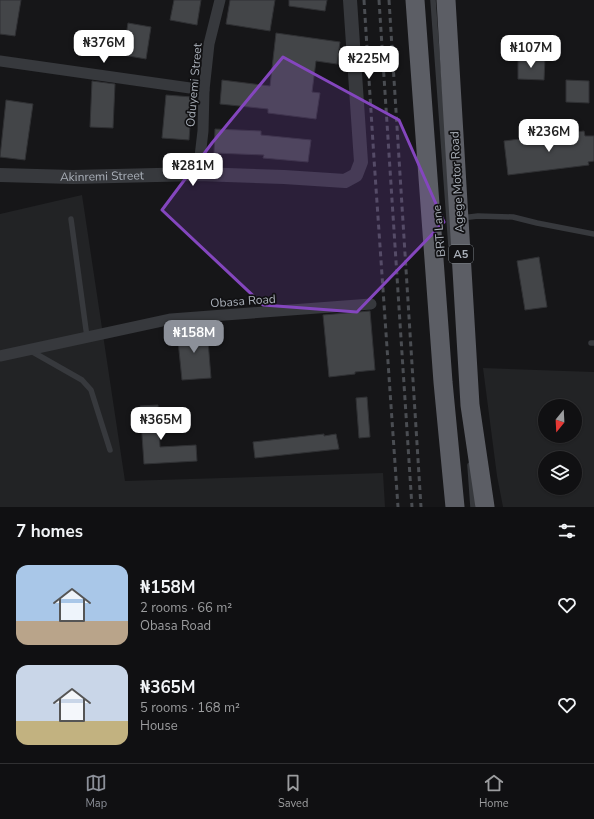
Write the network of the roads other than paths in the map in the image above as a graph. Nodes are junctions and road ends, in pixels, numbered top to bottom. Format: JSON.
{"nodes":[{"id":1,"x":220,"y":0,"type":"edge"},
{"id":2,"x":350,"y":0,"type":"edge"},
{"id":3,"x":415,"y":0,"type":"edge"},
{"id":4,"x":432,"y":0,"type":"edge"},
{"id":5,"x":446,"y":0,"type":"edge"},
{"id":6,"x":0,"y":61,"type":"edge"},
{"id":7,"x":204,"y":90,"type":"junction"},
{"id":8,"x":198,"y":174,"type":"junction"},
{"id":9,"x":0,"y":175,"type":"edge"},
{"id":10,"x":459,"y":218,"type":"junction"},
{"id":11,"x":71,"y":219,"type":"dead end"},
{"id":12,"x":594,"y":234,"type":"edge"},
{"id":13,"x":452,"y":253,"type":"dead end"},
{"id":14,"x":371,"y":304,"type":"dead end"},
{"id":15,"x":87,"y":338,"type":"junction"},
{"id":16,"x":29,"y":350,"type":"junction"},
{"id":17,"x":0,"y":356,"type":"edge"},
{"id":18,"x":462,"y":386,"type":"dead end"},
{"id":19,"x":465,"y":417,"type":"dead end"},
{"id":20,"x":110,"y":450,"type":"dead end"},
{"id":21,"x":469,"y":462,"type":"dead end"},
{"id":22,"x":455,"y":507,"type":"edge"},
{"id":23,"x":473,"y":507,"type":"edge"},
{"id":24,"x":485,"y":507,"type":"edge"}],
"edges":[{"from":1,"to":7,"type":"street","name":"Oduyemi Street"},
{"from":2,"to":8,"type":"street","name":"Akinremi Street"},
{"from":3,"to":22,"type":"highway","number":"A5"},
{"from":4,"to":13,"type":"lane","name":"BRT Lane"},
{"from":5,"to":10,"type":"highway","name":"Agege Motor Road","number":"A5"},
{"from":6,"to":7,"type":"street"},
{"from":7,"to":8,"type":"street","name":"Oduyemi Street"},
{"from":8,"to":9,"type":"street","name":"Akinremi Street"},
{"from":10,"to":12,"type":"lane"},
{"from":10,"to":24,"type":"highway","name":"Agege Motor Road","number":"A5"},
{"from":11,"to":15,"type":"lane"},
{"from":14,"to":15,"type":"street","name":"Obasa Road"},
{"from":15,"to":16,"type":"street","name":"Obasa Road"},
{"from":16,"to":17,"type":"street","name":"Obasa Road"},
{"from":16,"to":20,"type":"lane"},
{"from":18,"to":19,"type":"lane"},
{"from":21,"to":23,"type":"lane"}]}
